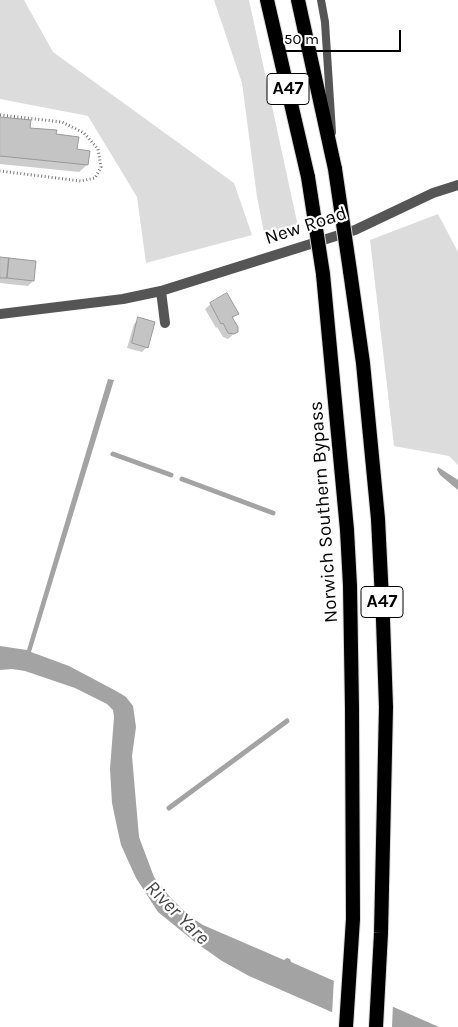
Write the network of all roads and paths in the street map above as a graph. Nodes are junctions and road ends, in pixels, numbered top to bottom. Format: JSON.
{"nodes":[{"id":1,"x":267,"y":0,"type":"edge"},
{"id":2,"x":298,"y":0,"type":"edge"},
{"id":3,"x":321,"y":0,"type":"edge"},
{"id":4,"x":0,"y":115,"type":"edge"},
{"id":5,"x":335,"y":169,"type":"junction"},
{"id":6,"x":0,"y":170,"type":"edge"},
{"id":7,"x":458,"y":185,"type":"edge"},
{"id":8,"x":161,"y":291,"type":"junction"},
{"id":9,"x":0,"y":314,"type":"edge"},
{"id":10,"x":165,"y":323,"type":"dead end"},
{"id":11,"x":346,"y":1027,"type":"edge"},
{"id":12,"x":376,"y":1027,"type":"edge"}],
"edges":[{"from":1,"to":11,"type":"highway","name":"Norwich Southern Bypass","number":"A47","bridge":true},
{"from":2,"to":5,"type":"highway","number":"A47"},
{"from":3,"to":5,"type":"lane"},
{"from":4,"to":6,"type":"path"},
{"from":5,"to":12,"type":"highway","number":"A47","bridge":true},
{"from":7,"to":8,"type":"street","name":"New Road"},
{"from":8,"to":9,"type":"street","name":"New Road"},
{"from":8,"to":10,"type":"street"}]}
